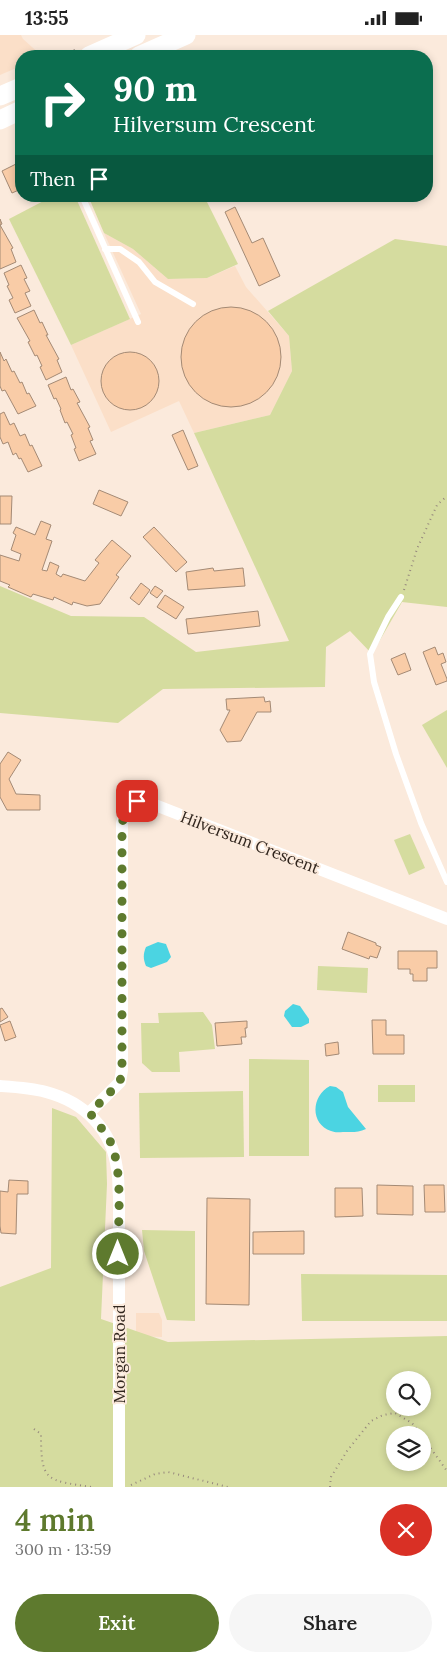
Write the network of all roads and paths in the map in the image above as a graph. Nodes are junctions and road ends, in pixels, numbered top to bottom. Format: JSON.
{"nodes":[{"id":1,"x":136,"y":35,"type":"edge"},
{"id":2,"x":186,"y":35,"type":"edge"},
{"id":3,"x":103,"y":50,"type":"edge"},
{"id":4,"x":153,"y":50,"type":"edge"},
{"id":5,"x":15,"y":90,"type":"edge"},
{"id":6,"x":0,"y":96,"type":"edge"},
{"id":7,"x":15,"y":113,"type":"edge"},
{"id":8,"x":0,"y":120,"type":"edge"},
{"id":9,"x":85,"y":202,"type":"edge"},
{"id":10,"x":105,"y":249,"type":"junction"},
{"id":11,"x":193,"y":304,"type":"dead end"},
{"id":12,"x":138,"y":322,"type":"dead end"},
{"id":13,"x":447,"y":497,"type":"edge"},
{"id":14,"x":401,"y":597,"type":"joint"},
{"id":15,"x":447,"y":882,"type":"edge"},
{"id":16,"x":447,"y":919,"type":"edge"},
{"id":17,"x":0,"y":1086,"type":"edge"},
{"id":18,"x":90,"y":1113,"type":"junction"},
{"id":19,"x":414,"y":1426,"type":"edge"},
{"id":20,"x":34,"y":1429,"type":"dead end"},
{"id":21,"x":431,"y":1449,"type":"edge"},
{"id":22,"x":447,"y":1471,"type":"edge"},
{"id":23,"x":91,"y":1487,"type":"edge"},
{"id":24,"x":119,"y":1487,"type":"edge"},
{"id":25,"x":228,"y":1487,"type":"edge"},
{"id":26,"x":330,"y":1487,"type":"edge"}],
"edges":[{"from":1,"to":3,"type":"main road"},
{"from":2,"to":4,"type":"main road"},
{"from":5,"to":6,"type":"main road"},
{"from":7,"to":8,"type":"main road"},
{"from":9,"to":10,"type":"lane"},
{"from":10,"to":11,"type":"lane"},
{"from":10,"to":12,"type":"lane"},
{"from":13,"to":14,"type":"path"},
{"from":14,"to":15,"type":"lane"},
{"from":16,"to":18,"type":"street","name":"Hilversum Crescent"},
{"from":17,"to":18,"type":"street","name":"Morgan Road"},
{"from":18,"to":24,"type":"street","name":"Morgan Road"},
{"from":19,"to":26,"type":"path"},
{"from":20,"to":23,"type":"path"},
{"from":21,"to":22,"type":"path"},
{"from":24,"to":25,"type":"path"}]}
